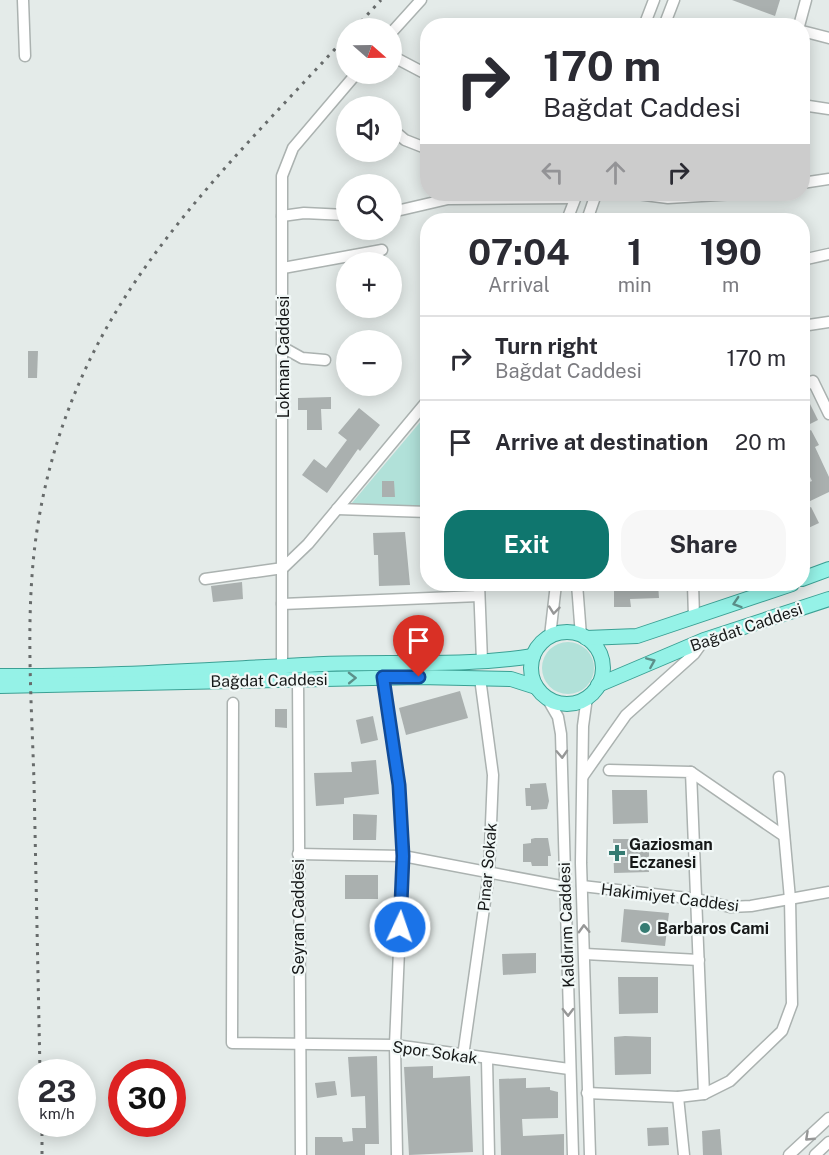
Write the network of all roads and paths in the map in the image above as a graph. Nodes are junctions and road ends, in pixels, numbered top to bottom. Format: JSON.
{"nodes":[{"id":1,"x":23,"y":0,"type":"edge"},
{"id":2,"x":421,"y":0,"type":"edge"},
{"id":3,"x":654,"y":0,"type":"edge"},
{"id":4,"x":674,"y":0,"type":"edge"},
{"id":5,"x":806,"y":0,"type":"edge"},
{"id":6,"x":647,"y":18,"type":"edge"},
{"id":7,"x":667,"y":18,"type":"edge"},
{"id":8,"x":801,"y":18,"type":"edge"},
{"id":9,"x":402,"y":21,"type":"edge"},
{"id":10,"x":810,"y":33,"type":"edge"},
{"id":11,"x":829,"y":38,"type":"edge"},
{"id":12,"x":25,"y":56,"type":"dead end"},
{"id":13,"x":402,"y":61,"type":"edge"},
{"id":14,"x":420,"y":71,"type":"edge"},
{"id":15,"x":348,"y":84,"type":"edge"},
{"id":16,"x":810,"y":106,"type":"edge"},
{"id":17,"x":829,"y":110,"type":"edge"},
{"id":18,"x":402,"y":136,"type":"edge"},
{"id":19,"x":420,"y":146,"type":"edge"},
{"id":20,"x":829,"y":178,"type":"edge"},
{"id":21,"x":810,"y":182,"type":"edge"},
{"id":22,"x":439,"y":201,"type":"edge"},
{"id":23,"x":402,"y":210,"type":"edge"},
{"id":24,"x":336,"y":215,"type":"edge"},
{"id":25,"x":282,"y":216,"type":"junction"},
{"id":26,"x":382,"y":250,"type":"dead end"},
{"id":27,"x":829,"y":254,"type":"edge"},
{"id":28,"x":810,"y":258,"type":"edge"},
{"id":29,"x":283,"y":268,"type":"junction"},
{"id":30,"x":829,"y":322,"type":"edge"},
{"id":31,"x":810,"y":325,"type":"edge"},
{"id":32,"x":284,"y":348,"type":"junction"},
{"id":33,"x":325,"y":360,"type":"dead end"},
{"id":34,"x":810,"y":383,"type":"edge"},
{"id":35,"x":420,"y":410,"type":"edge"},
{"id":36,"x":829,"y":414,"type":"edge"},
{"id":37,"x":337,"y":509,"type":"junction"},
{"id":38,"x":420,"y":512,"type":"edge"},
{"id":39,"x":282,"y":568,"type":"junction"},
{"id":40,"x":829,"y":569,"type":"edge"},
{"id":41,"x":810,"y":576,"type":"edge"},
{"id":42,"x":205,"y":579,"type":"dead end"},
{"id":43,"x":479,"y":591,"type":"edge"},
{"id":44,"x":555,"y":591,"type":"edge"},
{"id":45,"x":578,"y":591,"type":"edge"},
{"id":46,"x":693,"y":591,"type":"edge"},
{"id":47,"x":767,"y":591,"type":"edge"},
{"id":48,"x":479,"y":596,"type":"junction"},
{"id":49,"x":829,"y":599,"type":"edge"},
{"id":50,"x":282,"y":604,"type":"junction"},
{"id":51,"x":694,"y":617,"type":"junction"},
{"id":52,"x":550,"y":636,"type":"junction"},
{"id":53,"x":584,"y":637,"type":"junction"},
{"id":54,"x":704,"y":640,"type":"junction"},
{"id":55,"x":533,"y":656,"type":"junction"},
{"id":56,"x":482,"y":661,"type":"junction"},
{"id":57,"x":282,"y":666,"type":"junction"},
{"id":58,"x":0,"y":676,"type":"edge"},
{"id":59,"x":383,"y":677,"type":"junction"},
{"id":60,"x":298,"y":678,"type":"junction"},
{"id":61,"x":480,"y":678,"type":"junction"},
{"id":62,"x":598,"y":685,"type":"junction"},
{"id":63,"x":0,"y":686,"type":"edge"},
{"id":64,"x":536,"y":687,"type":"junction"},
{"id":65,"x":547,"y":698,"type":"junction"},
{"id":66,"x":587,"y":698,"type":"junction"},
{"id":67,"x":233,"y":703,"type":"dead end"},
{"id":68,"x":609,"y":770,"type":"dead end"},
{"id":69,"x":692,"y":772,"type":"junction"},
{"id":70,"x":583,"y":776,"type":"junction"},
{"id":71,"x":779,"y":777,"type":"dead end"},
{"id":72,"x":784,"y":836,"type":"junction"},
{"id":73,"x":298,"y":854,"type":"junction"},
{"id":74,"x":403,"y":856,"type":"junction"},
{"id":75,"x":489,"y":873,"type":"junction"},
{"id":76,"x":582,"y":886,"type":"junction"},
{"id":77,"x":566,"y":887,"type":"junction"},
{"id":78,"x":829,"y":892,"type":"edge"},
{"id":79,"x":697,"y":899,"type":"junction"},
{"id":80,"x":790,"y":899,"type":"junction"},
{"id":81,"x":585,"y":954,"type":"junction"},
{"id":82,"x":699,"y":960,"type":"junction"},
{"id":83,"x":299,"y":1043,"type":"junction"},
{"id":84,"x":394,"y":1045,"type":"junction"},
{"id":85,"x":463,"y":1056,"type":"junction"},
{"id":86,"x":487,"y":1059,"type":"junction"},
{"id":87,"x":569,"y":1069,"type":"junction"},
{"id":88,"x":587,"y":1093,"type":"junction"},
{"id":89,"x":704,"y":1094,"type":"junction"},
{"id":90,"x":678,"y":1097,"type":"junction"},
{"id":91,"x":829,"y":1118,"type":"edge"},
{"id":92,"x":829,"y":1142,"type":"edge"},
{"id":93,"x":301,"y":1155,"type":"edge"},
{"id":94,"x":397,"y":1155,"type":"edge"},
{"id":95,"x":489,"y":1155,"type":"edge"},
{"id":96,"x":573,"y":1155,"type":"edge"},
{"id":97,"x":590,"y":1155,"type":"edge"},
{"id":98,"x":684,"y":1155,"type":"edge"},
{"id":99,"x":789,"y":1155,"type":"edge"},
{"id":100,"x":815,"y":1155,"type":"edge"}],
"edges":[{"from":1,"to":12,"type":"street"},
{"from":2,"to":9,"type":"street"},
{"from":3,"to":6,"type":"street"},
{"from":4,"to":7,"type":"street"},
{"from":5,"to":8,"type":"street"},
{"from":10,"to":11,"type":"street"},
{"from":13,"to":14,"type":"street"},
{"from":15,"to":25,"type":"street","name":"Lokman Caddesi"},
{"from":16,"to":17,"type":"street"},
{"from":18,"to":19,"type":"street"},
{"from":20,"to":21,"type":"street"},
{"from":22,"to":23,"type":"street"},
{"from":24,"to":25,"type":"street"},
{"from":25,"to":29,"type":"street","name":"Lokman Caddesi"},
{"from":26,"to":29,"type":"street"},
{"from":27,"to":28,"type":"street"},
{"from":29,"to":32,"type":"street","name":"Lokman Caddesi"},
{"from":30,"to":31,"type":"street"},
{"from":32,"to":33,"type":"street"},
{"from":32,"to":39,"type":"street","name":"Lokman Caddesi"},
{"from":34,"to":36,"type":"street"},
{"from":35,"to":37,"type":"street"},
{"from":37,"to":38,"type":"street"},
{"from":37,"to":39,"type":"street"},
{"from":39,"to":42,"type":"street"},
{"from":39,"to":50,"type":"street","name":"Lokman Caddesi"},
{"from":40,"to":41,"type":"main road","name":"Bağdat Caddesi"},
{"from":43,"to":48,"type":"street"},
{"from":44,"to":52,"type":"street","one_way":true},
{"from":45,"to":53,"type":"street"},
{"from":46,"to":51,"type":"street"},
{"from":47,"to":51,"type":"main road","name":"Bağdat Caddesi","one_way":true},
{"from":48,"to":50,"type":"street"},
{"from":48,"to":56,"type":"street"},
{"from":49,"to":54,"type":"main road","name":"Bağdat Caddesi"},
{"from":50,"to":57,"type":"street","name":"Lokman Caddesi"},
{"from":51,"to":53,"type":"main road","name":"Bağdat Caddesi"},
{"from":52,"to":53,"type":"main road"},
{"from":52,"to":55,"type":"main road"},
{"from":53,"to":62,"type":"main road"},
{"from":62,"to":54,"type":"main road","name":"Bağdat Caddesi","one_way":true},
{"from":54,"to":70,"type":"street"},
{"from":55,"to":56,"type":"main road","name":"Bağdat Caddesi"},
{"from":55,"to":64,"type":"main road"},
{"from":56,"to":57,"type":"main road","name":"Bağdat Caddesi"},
{"from":57,"to":58,"type":"main road","name":"Bağdat Caddesi"},
{"from":60,"to":59,"type":"main road","name":"Bağdat Caddesi","one_way":true},
{"from":59,"to":61,"type":"main road","name":"Bağdat Caddesi"},
{"from":59,"to":74,"type":"street"},
{"from":60,"to":63,"type":"main road","name":"Bağdat Caddesi"},
{"from":60,"to":73,"type":"street","name":"Seyran Caddesi"},
{"from":61,"to":64,"type":"main road","name":"Bağdat Caddesi"},
{"from":61,"to":75,"type":"street","name":"Pınar Sokak"},
{"from":62,"to":66,"type":"main road"},
{"from":64,"to":65,"type":"main road"},
{"from":65,"to":66,"type":"main road"},
{"from":65,"to":77,"type":"street","name":"Kaldırım Caddesi","one_way":true},
{"from":66,"to":70,"type":"street","name":"Kaldırım Caddesi"},
{"from":67,"to":83,"type":"street","name":"Spor Sokak"},
{"from":68,"to":69,"type":"street"},
{"from":69,"to":72,"type":"street"},
{"from":69,"to":79,"type":"street"},
{"from":70,"to":76,"type":"street","name":"Kaldırım Caddesi"},
{"from":71,"to":72,"type":"street"},
{"from":72,"to":80,"type":"street"},
{"from":73,"to":74,"type":"street"},
{"from":73,"to":83,"type":"street","name":"Seyran Caddesi"},
{"from":74,"to":75,"type":"street"},
{"from":74,"to":84,"type":"street"},
{"from":75,"to":77,"type":"street"},
{"from":75,"to":85,"type":"street","name":"Pınar Sokak"},
{"from":76,"to":79,"type":"street","name":"Hakimiyet Caddesi"},
{"from":81,"to":76,"type":"street","name":"Kaldırım Caddesi","one_way":true},
{"from":77,"to":87,"type":"street","name":"Kaldırım Caddesi","one_way":true},
{"from":78,"to":80,"type":"street","name":"Hakimiyet Caddesi"},
{"from":79,"to":80,"type":"street","name":"Hakimiyet Caddesi"},
{"from":79,"to":82,"type":"street"},
{"from":80,"to":89,"type":"street"},
{"from":81,"to":82,"type":"street"},
{"from":81,"to":88,"type":"street","name":"Kaldırım Caddesi"},
{"from":82,"to":89,"type":"street"},
{"from":83,"to":84,"type":"street","name":"Spor Sokak"},
{"from":83,"to":93,"type":"street","name":"Seyran Caddesi"},
{"from":84,"to":85,"type":"street","name":"Spor Sokak"},
{"from":84,"to":94,"type":"street"},
{"from":85,"to":86,"type":"street","name":"Spor Sokak"},
{"from":86,"to":87,"type":"street","name":"Spor Sokak"},
{"from":86,"to":95,"type":"street"},
{"from":87,"to":96,"type":"street","name":"Kaldırım Caddesi"},
{"from":88,"to":90,"type":"street"},
{"from":88,"to":97,"type":"street","name":"Kaldırım Caddesi"},
{"from":89,"to":90,"type":"street"},
{"from":90,"to":98,"type":"street"},
{"from":91,"to":99,"type":"street","one_way":true},
{"from":92,"to":100,"type":"street"}]}
